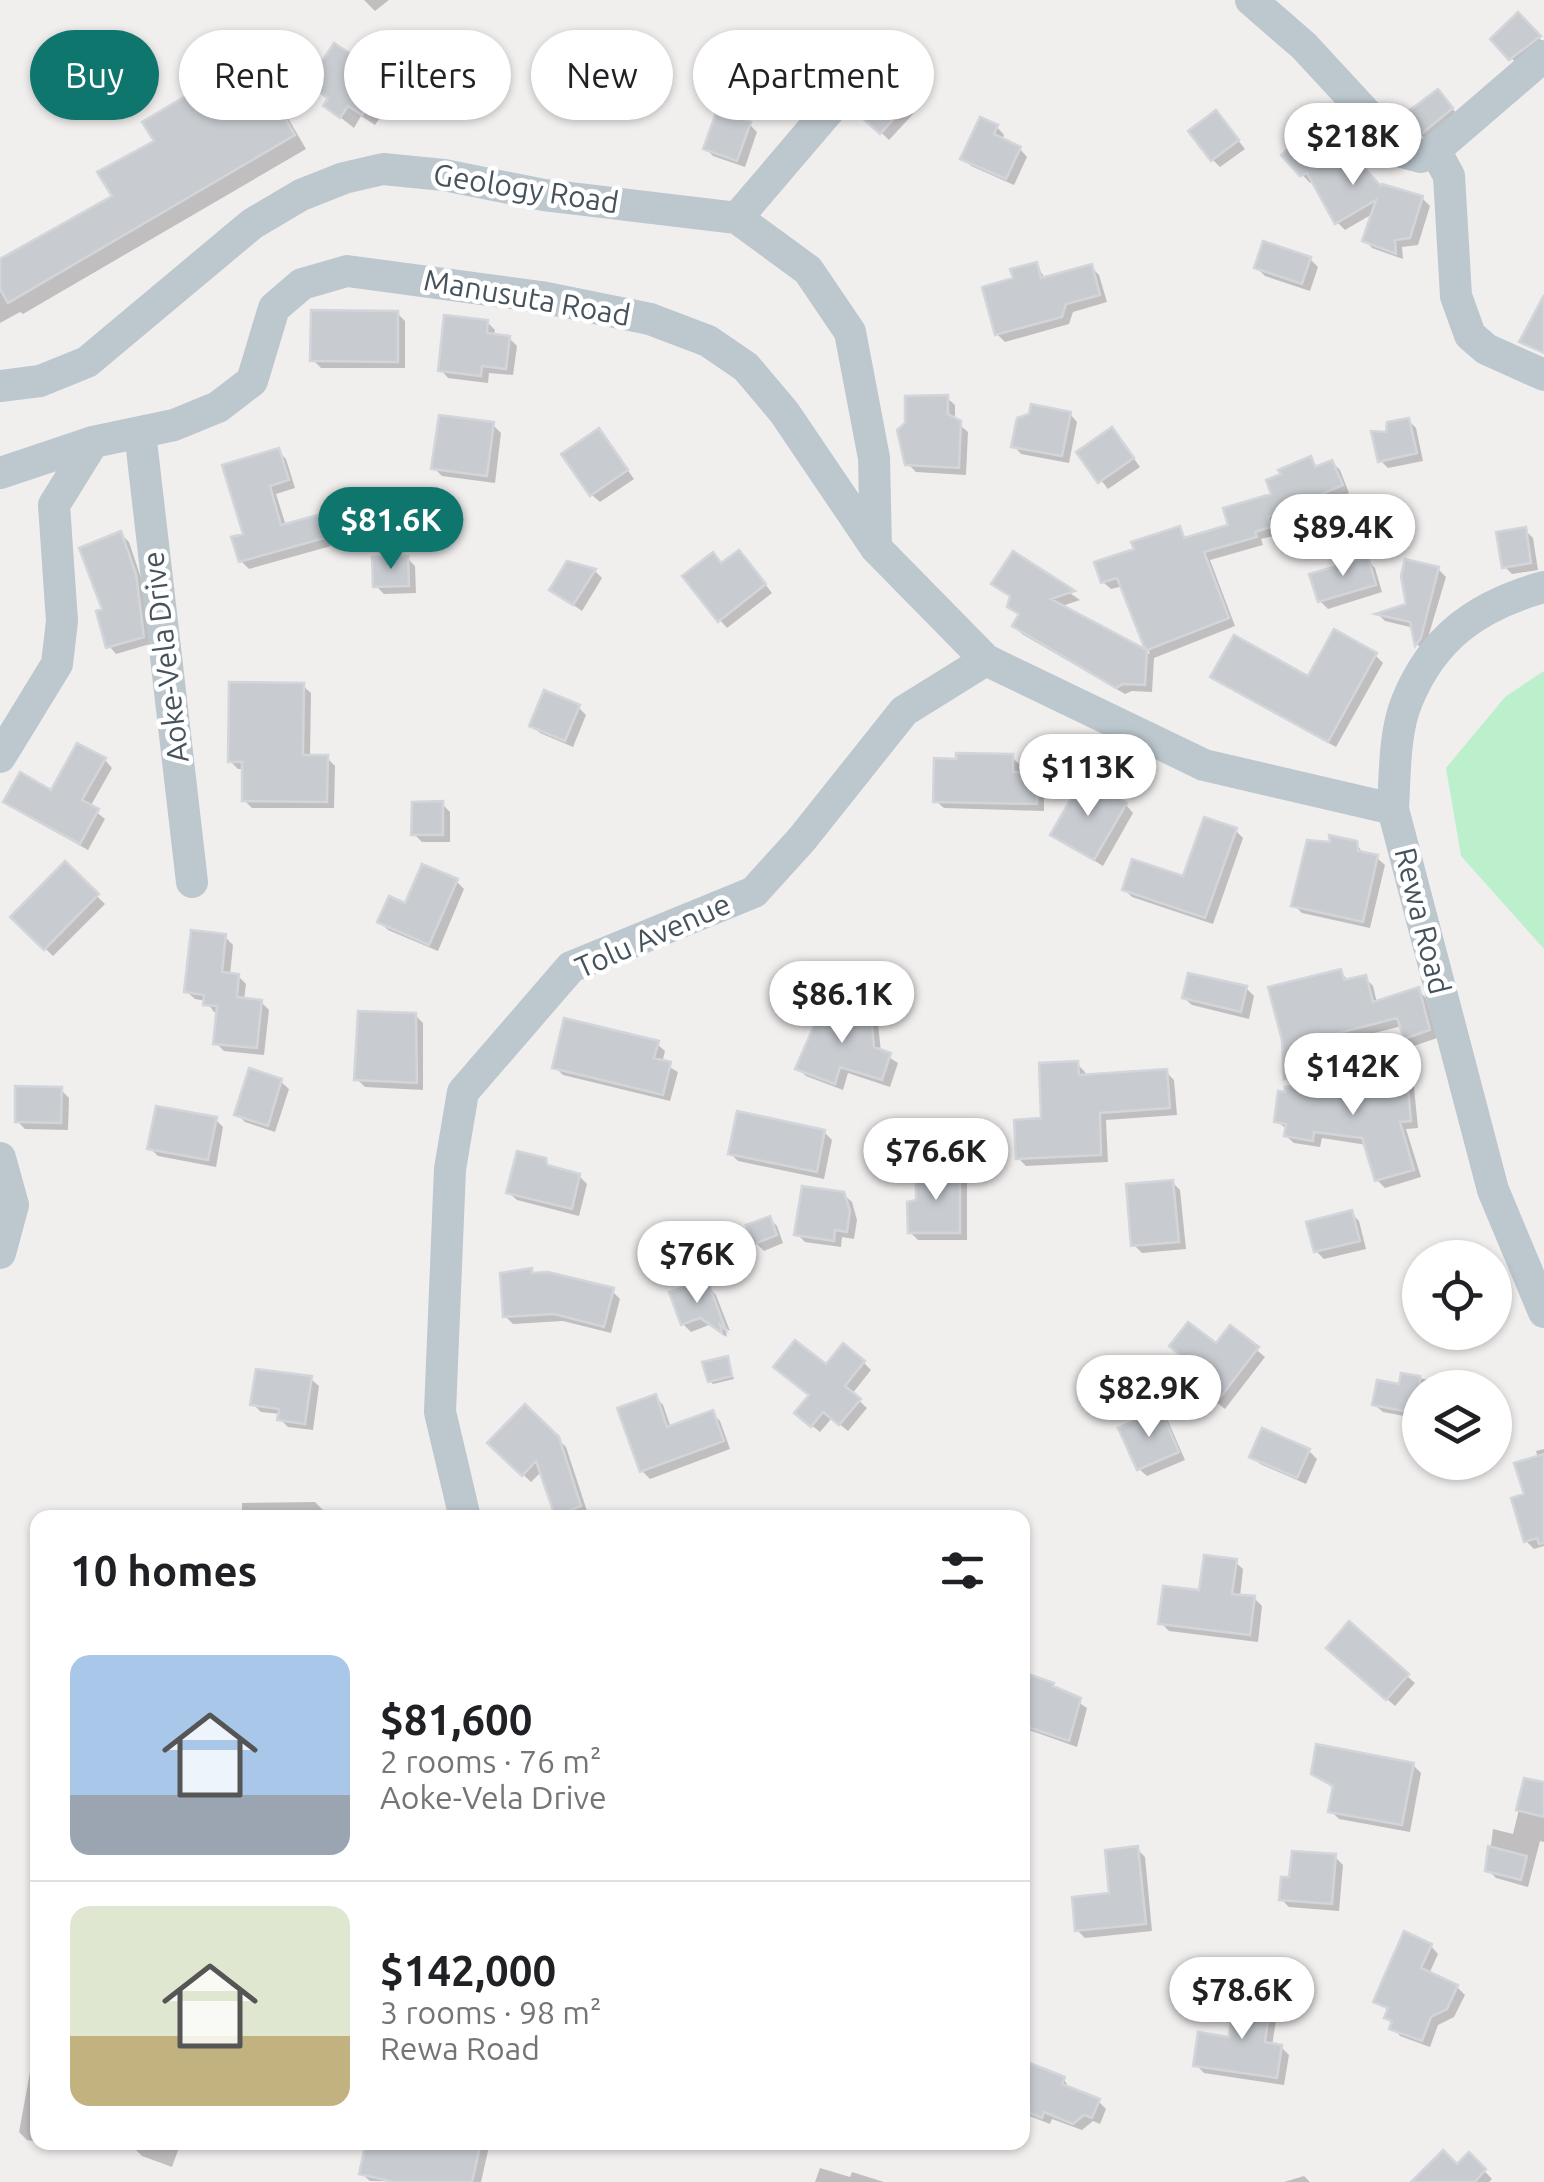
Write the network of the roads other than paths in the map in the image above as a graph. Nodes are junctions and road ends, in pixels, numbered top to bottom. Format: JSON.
{"nodes":[{"id":1,"x":1251,"y":0,"type":"edge"},
{"id":2,"x":1544,"y":56,"type":"edge"},
{"id":3,"x":820,"y":120,"type":"edge"},
{"id":4,"x":1435,"y":150,"type":"junction"},
{"id":5,"x":737,"y":218,"type":"junction"},
{"id":6,"x":1544,"y":375,"type":"edge"},
{"id":7,"x":0,"y":386,"type":"edge"},
{"id":8,"x":140,"y":432,"type":"junction"},
{"id":9,"x":94,"y":442,"type":"junction"},
{"id":10,"x":0,"y":473,"type":"edge"},
{"id":11,"x":876,"y":548,"type":"junction"},
{"id":12,"x":1544,"y":587,"type":"edge"},
{"id":13,"x":986,"y":660,"type":"junction"},
{"id":14,"x":0,"y":757,"type":"edge"},
{"id":15,"x":1393,"y":808,"type":"junction"},
{"id":16,"x":192,"y":882,"type":"dead end"},
{"id":17,"x":0,"y":1158,"type":"edge"},
{"id":18,"x":0,"y":1252,"type":"edge"},
{"id":19,"x":1544,"y":1312,"type":"edge"},
{"id":20,"x":463,"y":1510,"type":"edge"}],
"edges":[{"from":1,"to":4,"type":"street"},
{"from":2,"to":4,"type":"street"},
{"from":3,"to":5,"type":"street"},
{"from":4,"to":6,"type":"street"},
{"from":5,"to":7,"type":"street","name":"Geology Road"},
{"from":5,"to":11,"type":"street","name":"Geology Road"},
{"from":8,"to":9,"type":"street","name":"Manusuta Road"},
{"from":8,"to":11,"type":"street","name":"Manusuta Road"},
{"from":8,"to":16,"type":"street","name":"Aoke-Vela Drive"},
{"from":9,"to":10,"type":"street","name":"Manusuta Road"},
{"from":9,"to":14,"type":"street"},
{"from":11,"to":13,"type":"street","name":"Manusuta Road"},
{"from":12,"to":15,"type":"street","name":"Rewa Road"},
{"from":13,"to":15,"type":"street"},
{"from":13,"to":20,"type":"street","name":"Tolu Avenue"},
{"from":15,"to":19,"type":"street","name":"Rewa Road"},
{"from":17,"to":18,"type":"street"}]}
